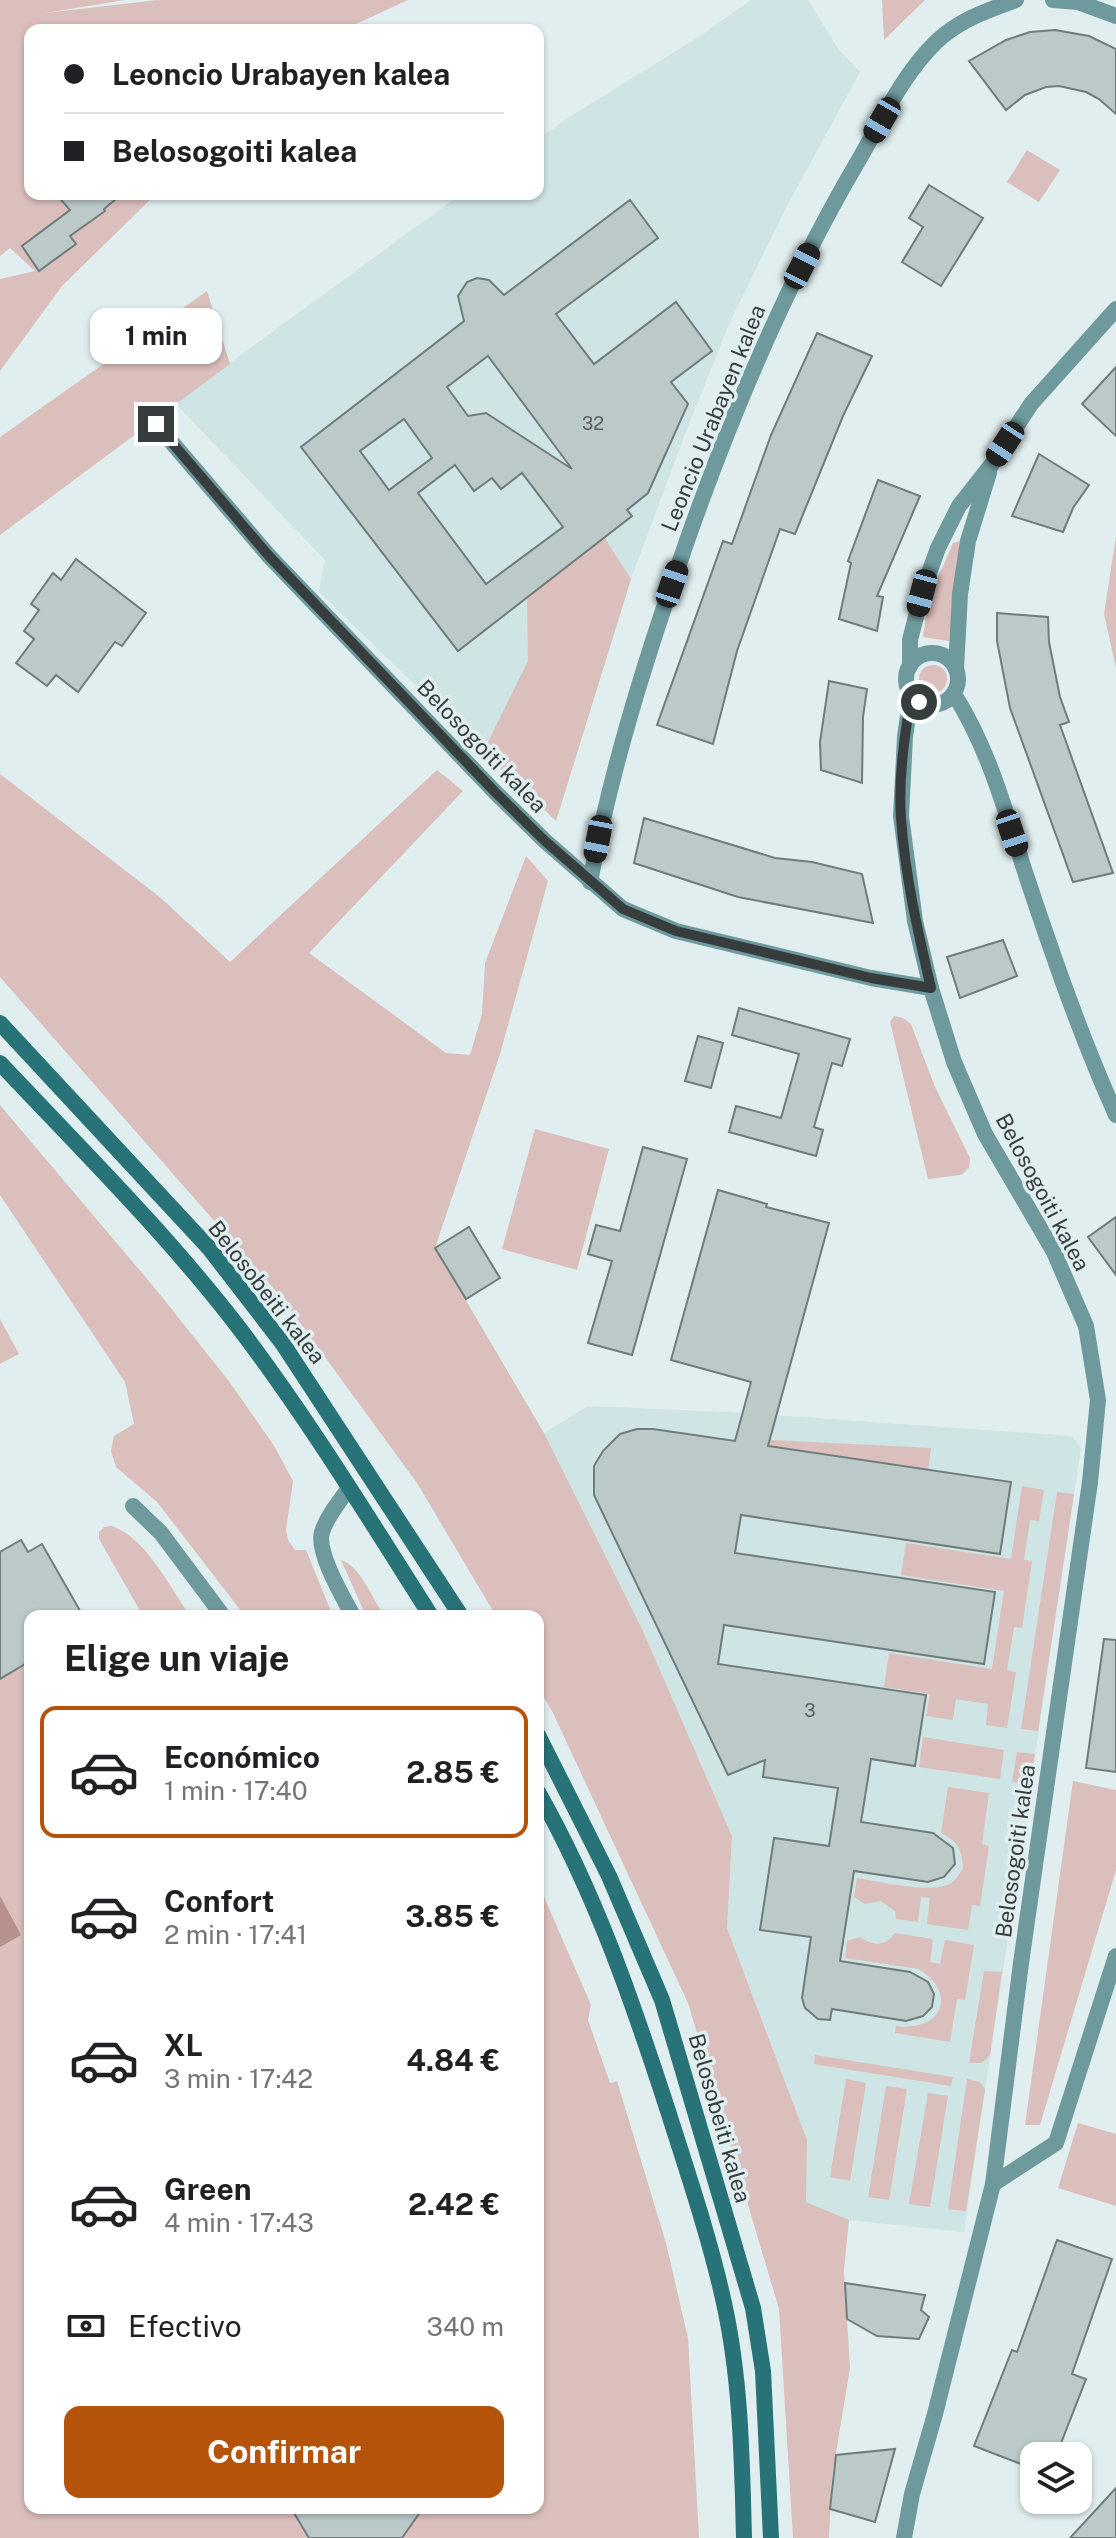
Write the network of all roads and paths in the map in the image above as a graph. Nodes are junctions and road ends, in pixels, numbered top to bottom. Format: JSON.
{"nodes":[{"id":1,"x":1016,"y":0,"type":"edge"},
{"id":2,"x":1053,"y":0,"type":"edge"},
{"id":3,"x":1116,"y":16,"type":"edge"},
{"id":4,"x":1116,"y":309,"type":"edge"},
{"id":5,"x":156,"y":424,"type":"dead end"},
{"id":6,"x":992,"y":464,"type":"junction"},
{"id":7,"x":910,"y":666,"type":"junction"},
{"id":8,"x":956,"y":669,"type":"junction"},
{"id":9,"x":954,"y":694,"type":"junction"},
{"id":10,"x":911,"y":695,"type":"junction"},
{"id":11,"x":590,"y":882,"type":"junction"},
{"id":12,"x":931,"y":988,"type":"junction"},
{"id":13,"x":0,"y":1023,"type":"edge"},
{"id":14,"x":0,"y":1063,"type":"edge"},
{"id":15,"x":1116,"y":1115,"type":"edge"},
{"id":16,"x":349,"y":1488,"type":"junction"},
{"id":17,"x":133,"y":1506,"type":"dead end"},
{"id":18,"x":219,"y":1610,"type":"edge"},
{"id":19,"x":350,"y":1610,"type":"edge"},
{"id":20,"x":427,"y":1610,"type":"edge"},
{"id":21,"x":457,"y":1610,"type":"edge"},
{"id":22,"x":544,"y":1747,"type":"edge"},
{"id":23,"x":544,"y":1804,"type":"edge"},
{"id":24,"x":1116,"y":1956,"type":"edge"},
{"id":25,"x":993,"y":2184,"type":"junction"},
{"id":26,"x":744,"y":2538,"type":"edge"},
{"id":27,"x":771,"y":2538,"type":"edge"},
{"id":28,"x":904,"y":2538,"type":"edge"}],
"edges":[{"from":1,"to":11,"type":"street","name":"Leoncio Urabayen kalea"},
{"from":2,"to":3,"type":"street"},
{"from":4,"to":6,"type":"street"},
{"from":5,"to":11,"type":"street","name":"Belosogoiti kalea"},
{"from":6,"to":7,"type":"street"},
{"from":6,"to":8,"type":"street"},
{"from":7,"to":8,"type":"street"},
{"from":7,"to":10,"type":"street"},
{"from":8,"to":9,"type":"street"},
{"from":9,"to":10,"type":"street"},
{"from":9,"to":15,"type":"street"},
{"from":10,"to":12,"type":"street"},
{"from":11,"to":12,"type":"street","name":"Belosogoiti kalea"},
{"from":12,"to":25,"type":"street","name":"Belosogoiti kalea"},
{"from":13,"to":21,"type":"main road","name":"Belosobeiti kalea"},
{"from":14,"to":16,"type":"main road","name":"Belosobeiti kalea"},
{"from":16,"to":19,"type":"street"},
{"from":16,"to":20,"type":"main road","name":"Belosobeiti kalea"},
{"from":17,"to":18,"type":"street"},
{"from":22,"to":27,"type":"main road","name":"Belosobeiti kalea"},
{"from":23,"to":26,"type":"main road"},
{"from":24,"to":25,"type":"street"},
{"from":25,"to":28,"type":"street","name":"Belosogoiti kalea"}]}
